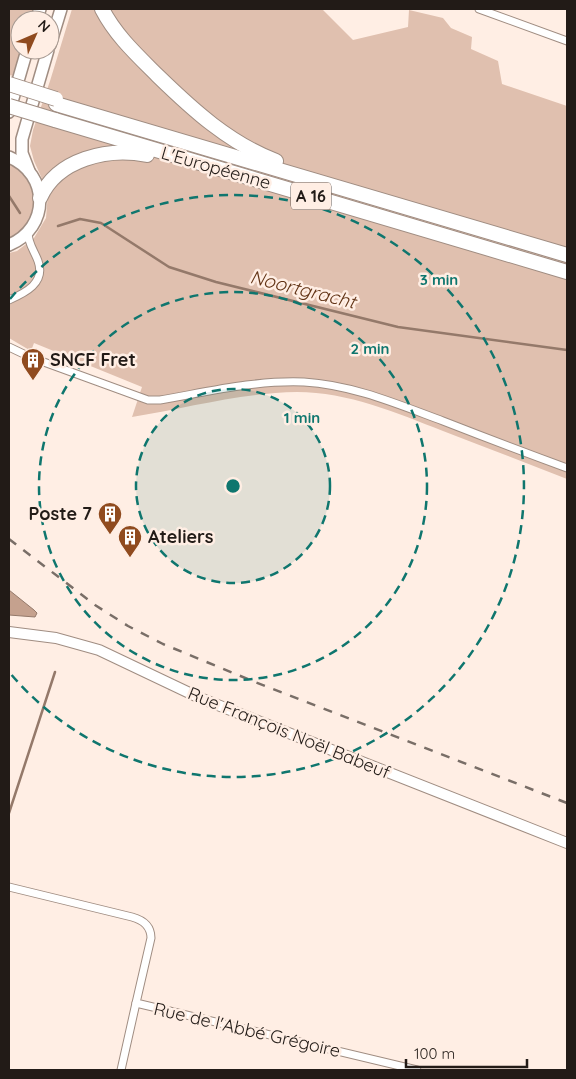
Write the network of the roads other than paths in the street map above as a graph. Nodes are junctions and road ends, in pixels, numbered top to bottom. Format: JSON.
{"nodes":[{"id":1,"x":102,"y":9,"type":"edge"},
{"id":2,"x":479,"y":9,"type":"edge"},
{"id":3,"x":567,"y":41,"type":"edge"},
{"id":4,"x":24,"y":60,"type":"edge"},
{"id":5,"x":45,"y":60,"type":"edge"},
{"id":6,"x":9,"y":84,"type":"edge"},
{"id":7,"x":9,"y":90,"type":"edge"},
{"id":8,"x":56,"y":102,"type":"junction"},
{"id":9,"x":9,"y":106,"type":"edge"},
{"id":10,"x":9,"y":112,"type":"edge"},
{"id":11,"x":9,"y":157,"type":"edge"},
{"id":12,"x":29,"y":171,"type":"junction"},
{"id":13,"x":250,"y":178,"type":"junction"},
{"id":14,"x":358,"y":193,"type":"junction"},
{"id":15,"x":40,"y":198,"type":"junction"},
{"id":16,"x":28,"y":232,"type":"junction"},
{"id":17,"x":505,"y":237,"type":"junction"},
{"id":18,"x":12,"y":243,"type":"edge"},
{"id":19,"x":567,"y":251,"type":"edge"},
{"id":20,"x":567,"y":255,"type":"edge"},
{"id":21,"x":36,"y":256,"type":"junction"},
{"id":22,"x":567,"y":272,"type":"edge"},
{"id":23,"x":9,"y":300,"type":"edge"},
{"id":24,"x":9,"y":347,"type":"edge"},
{"id":25,"x":567,"y":468,"type":"edge"},
{"id":26,"x":9,"y":632,"type":"edge"},
{"id":27,"x":567,"y":843,"type":"edge"},
{"id":28,"x":9,"y":887,"type":"edge"},
{"id":29,"x":136,"y":1003,"type":"junction"},
{"id":30,"x":121,"y":1070,"type":"edge"},
{"id":31,"x":417,"y":1070,"type":"edge"}],
"edges":[{"from":1,"to":14,"type":"highway"},
{"from":2,"to":3,"type":"street"},
{"from":4,"to":10,"type":"main road"},
{"from":5,"to":12,"type":"main road"},
{"from":6,"to":8,"type":"highway","bridge":true},
{"from":7,"to":8,"type":"highway","name":"L'Européenne","number":"A 16"},
{"from":8,"to":14,"type":"highway","name":"L'Européenne","number":"A 16"},
{"from":9,"to":13,"type":"highway","name":"L'Européenne","number":"A 16","bridge":true},
{"from":11,"to":12,"type":"main road"},
{"from":12,"to":15,"type":"main road"},
{"from":13,"to":15,"type":"highway"},
{"from":13,"to":22,"type":"highway","name":"L'Européenne","number":"A 16"},
{"from":14,"to":17,"type":"highway","name":"L'Européenne","number":"A 16"},
{"from":15,"to":16,"type":"main road"},
{"from":16,"to":18,"type":"main road"},
{"from":16,"to":21,"type":"street"},
{"from":17,"to":19,"type":"highway"},
{"from":17,"to":20,"type":"highway","name":"L'Européenne","number":"A 16"},
{"from":18,"to":21,"type":"street"},
{"from":21,"to":23,"type":"street"},
{"from":24,"to":25,"type":"street"},
{"from":26,"to":27,"type":"street","name":"Rue François Noël Babeuf"},
{"from":28,"to":29,"type":"street","name":"Rue de l'Abbé Grégoire"},
{"from":29,"to":30,"type":"street","name":"Rue de l'Abbé Grégoire"},
{"from":29,"to":31,"type":"street","name":"Rue de l'Abbé Grégoire"}]}
